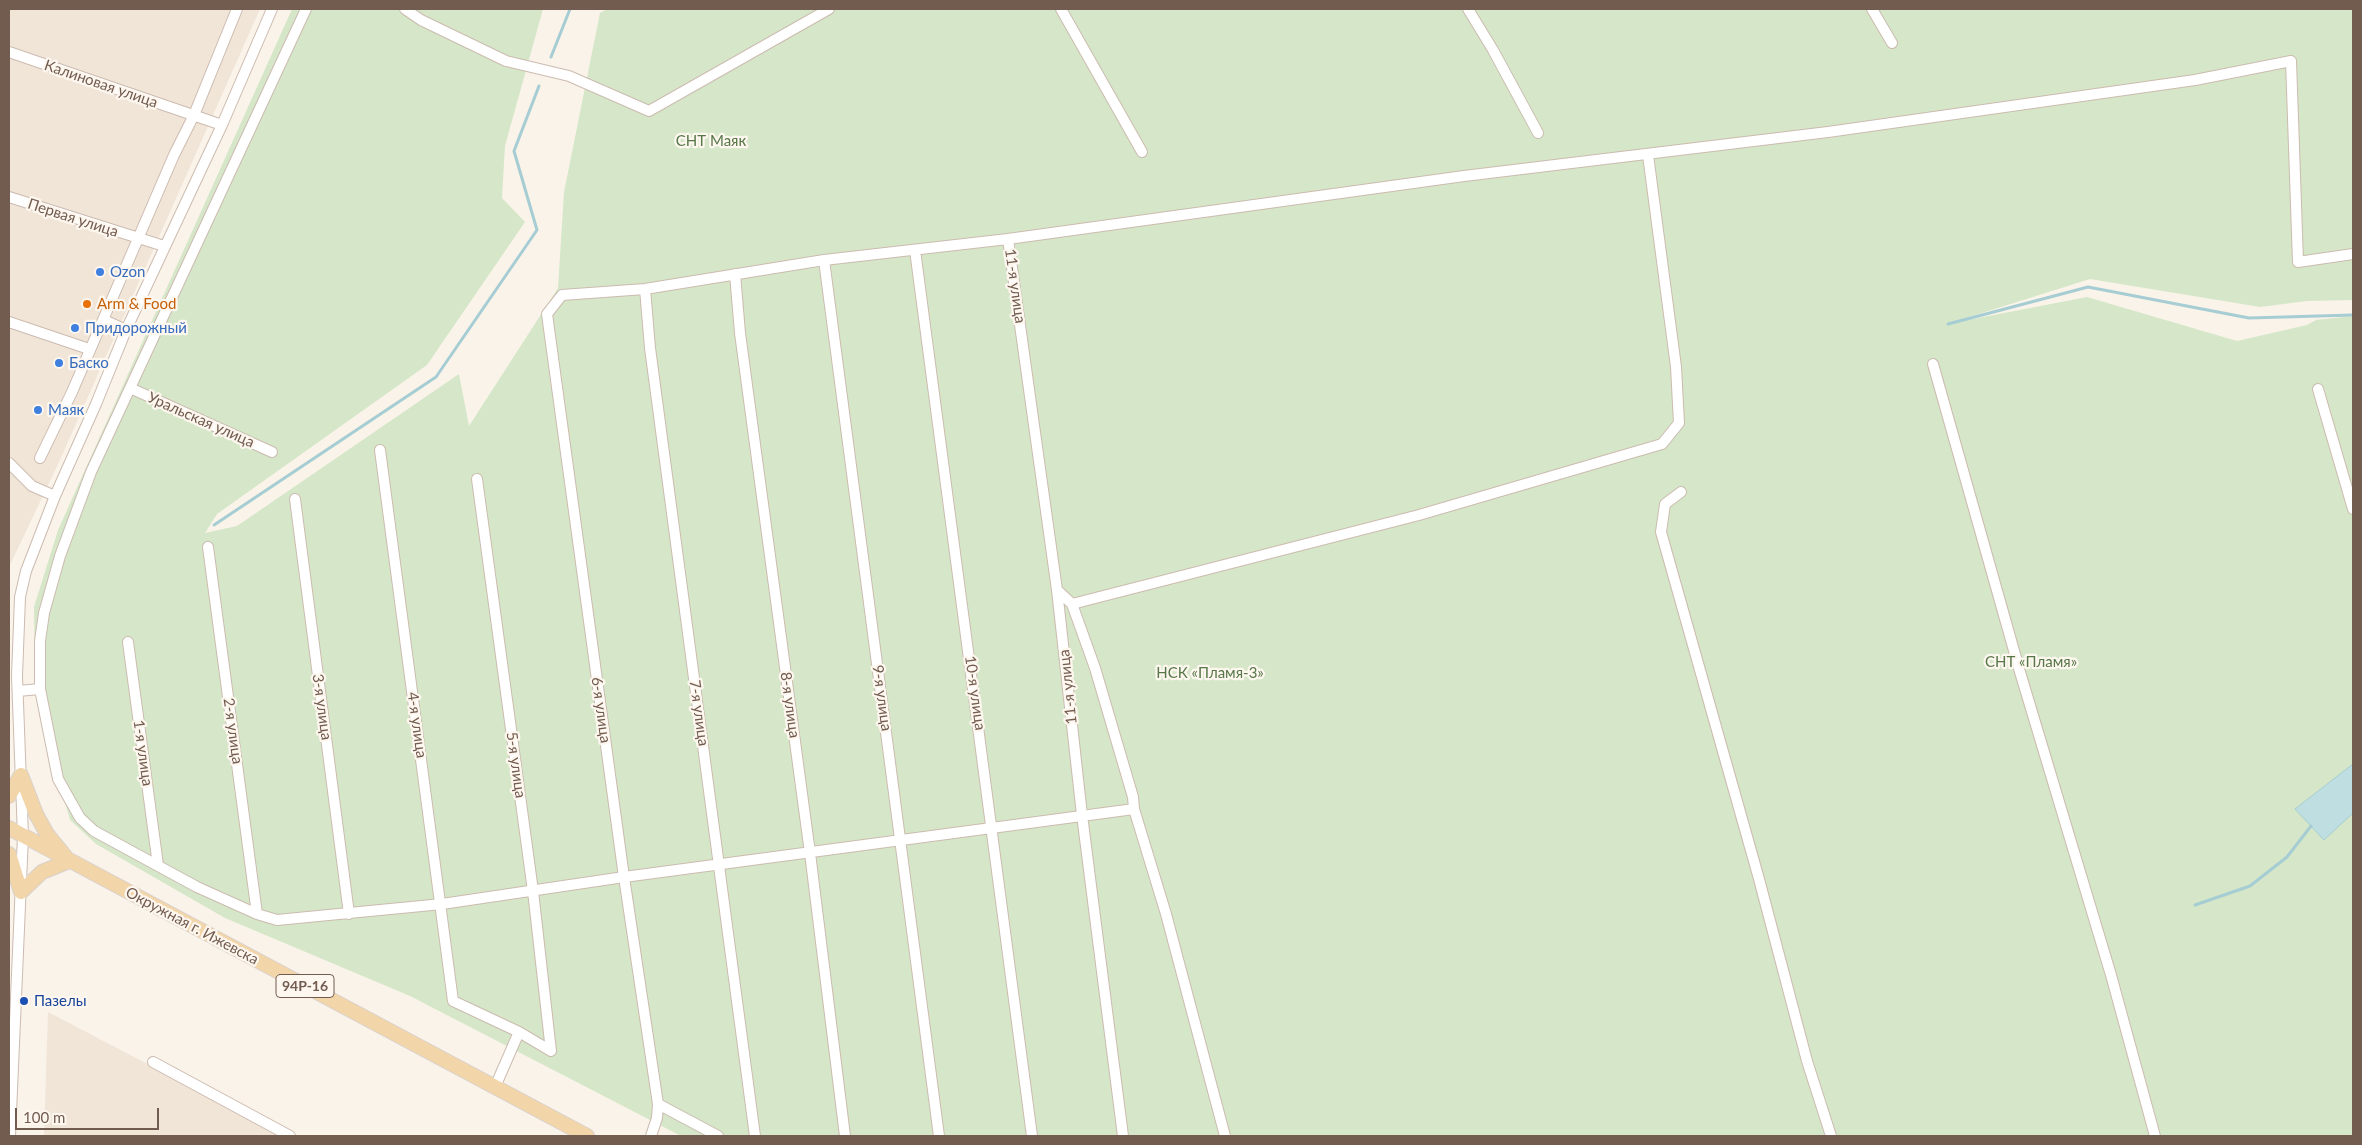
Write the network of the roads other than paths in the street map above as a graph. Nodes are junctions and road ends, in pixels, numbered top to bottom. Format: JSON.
{"nodes":[{"id":1,"x":237,"y":9,"type":"edge"},
{"id":2,"x":272,"y":9,"type":"edge"},
{"id":3,"x":306,"y":9,"type":"edge"},
{"id":4,"x":405,"y":9,"type":"edge"},
{"id":5,"x":829,"y":9,"type":"edge"},
{"id":6,"x":1061,"y":9,"type":"edge"},
{"id":7,"x":1468,"y":9,"type":"edge"},
{"id":8,"x":1872,"y":9,"type":"edge"},
{"id":9,"x":1892,"y":43,"type":"dead end"},
{"id":10,"x":9,"y":52,"type":"edge"},
{"id":11,"x":194,"y":115,"type":"junction"},
{"id":12,"x":222,"y":125,"type":"junction"},
{"id":13,"x":1538,"y":133,"type":"dead end"},
{"id":14,"x":1142,"y":152,"type":"dead end"},
{"id":15,"x":1648,"y":155,"type":"junction"},
{"id":16,"x":9,"y":197,"type":"edge"},
{"id":17,"x":138,"y":239,"type":"junction"},
{"id":18,"x":1008,"y":239,"type":"junction"},
{"id":19,"x":164,"y":246,"type":"junction"},
{"id":20,"x":914,"y":250,"type":"junction"},
{"id":21,"x":2353,"y":254,"type":"edge"},
{"id":22,"x":824,"y":260,"type":"junction"},
{"id":23,"x":735,"y":274,"type":"junction"},
{"id":24,"x":645,"y":288,"type":"junction"},
{"id":25,"x":104,"y":320,"type":"junction"},
{"id":26,"x":9,"y":322,"type":"edge"},
{"id":27,"x":126,"y":330,"type":"junction"},
{"id":28,"x":90,"y":349,"type":"junction"},
{"id":29,"x":1933,"y":364,"type":"dead end"},
{"id":30,"x":130,"y":388,"type":"junction"},
{"id":31,"x":2318,"y":389,"type":"dead end"},
{"id":32,"x":380,"y":450,"type":"dead end"},
{"id":33,"x":272,"y":452,"type":"dead end"},
{"id":34,"x":40,"y":458,"type":"dead end"},
{"id":35,"x":9,"y":463,"type":"edge"},
{"id":36,"x":477,"y":479,"type":"dead end"},
{"id":37,"x":1681,"y":492,"type":"dead end"},
{"id":38,"x":54,"y":496,"type":"junction"},
{"id":39,"x":295,"y":499,"type":"dead end"},
{"id":40,"x":2353,"y":509,"type":"edge"},
{"id":41,"x":208,"y":547,"type":"dead end"},
{"id":42,"x":1057,"y":590,"type":"junction"},
{"id":43,"x":1072,"y":604,"type":"junction"},
{"id":44,"x":128,"y":642,"type":"dead end"},
{"id":45,"x":40,"y":689,"type":"junction"},
{"id":46,"x":18,"y":692,"type":"junction"},
{"id":47,"x":21,"y":775,"type":"junction"},
{"id":48,"x":9,"y":796,"type":"edge"},
{"id":49,"x":1134,"y":808,"type":"junction"},
{"id":50,"x":1082,"y":815,"type":"junction"},
{"id":51,"x":9,"y":828,"type":"edge"},
{"id":52,"x":993,"y":829,"type":"junction"},
{"id":53,"x":23,"y":836,"type":"junction"},
{"id":54,"x":901,"y":841,"type":"junction"},
{"id":55,"x":810,"y":853,"type":"junction"},
{"id":56,"x":9,"y":854,"type":"edge"},
{"id":57,"x":69,"y":860,"type":"junction"},
{"id":58,"x":158,"y":865,"type":"junction"},
{"id":59,"x":719,"y":865,"type":"junction"},
{"id":60,"x":624,"y":877,"type":"junction"},
{"id":61,"x":533,"y":891,"type":"junction"},
{"id":62,"x":22,"y":892,"type":"junction"},
{"id":63,"x":442,"y":904,"type":"junction"},
{"id":64,"x":257,"y":914,"type":"junction"},
{"id":65,"x":349,"y":914,"type":"junction"},
{"id":66,"x":13,"y":972,"type":"edge"},
{"id":67,"x":519,"y":1032,"type":"junction"},
{"id":68,"x":154,"y":1062,"type":"dead end"},
{"id":69,"x":495,"y":1087,"type":"junction"},
{"id":70,"x":658,"y":1104,"type":"junction"},
{"id":71,"x":10,"y":1136,"type":"edge"},
{"id":72,"x":290,"y":1136,"type":"edge"},
{"id":73,"x":587,"y":1136,"type":"edge"},
{"id":74,"x":651,"y":1136,"type":"edge"},
{"id":75,"x":718,"y":1136,"type":"edge"},
{"id":76,"x":755,"y":1136,"type":"edge"},
{"id":77,"x":845,"y":1136,"type":"edge"},
{"id":78,"x":939,"y":1136,"type":"edge"},
{"id":79,"x":1032,"y":1136,"type":"edge"},
{"id":80,"x":1123,"y":1136,"type":"edge"},
{"id":81,"x":1225,"y":1136,"type":"edge"},
{"id":82,"x":1831,"y":1136,"type":"edge"},
{"id":83,"x":2155,"y":1136,"type":"edge"}],
"edges":[{"from":1,"to":11,"type":"street"},
{"from":2,"to":12,"type":"street"},
{"from":3,"to":30,"type":"street"},
{"from":4,"to":5,"type":"street"},
{"from":6,"to":14,"type":"street"},
{"from":7,"to":13,"type":"street"},
{"from":8,"to":9,"type":"street"},
{"from":10,"to":11,"type":"street","name":"Калиновая улица"},
{"from":11,"to":12,"type":"street","name":"Калиновая улица"},
{"from":11,"to":17,"type":"street"},
{"from":12,"to":19,"type":"street"},
{"from":15,"to":18,"type":"street"},
{"from":15,"to":21,"type":"street"},
{"from":15,"to":43,"type":"street"},
{"from":16,"to":17,"type":"street","name":"Первая улица"},
{"from":17,"to":19,"type":"street","name":"Первая улица"},
{"from":17,"to":25,"type":"street"},
{"from":18,"to":20,"type":"street"},
{"from":18,"to":42,"type":"street","name":"11-я улица"},
{"from":19,"to":27,"type":"street"},
{"from":20,"to":22,"type":"street"},
{"from":20,"to":52,"type":"street","name":"10-я улица"},
{"from":22,"to":23,"type":"street"},
{"from":22,"to":54,"type":"street","name":"9-я улица"},
{"from":23,"to":24,"type":"street"},
{"from":23,"to":55,"type":"street","name":"8-я улица"},
{"from":24,"to":59,"type":"street","name":"7-я улица"},
{"from":24,"to":60,"type":"street","name":"6-я улица"},
{"from":25,"to":27,"type":"street"},
{"from":25,"to":28,"type":"street"},
{"from":26,"to":28,"type":"street"},
{"from":27,"to":38,"type":"street"},
{"from":28,"to":34,"type":"street"},
{"from":29,"to":83,"type":"street"},
{"from":30,"to":33,"type":"street","name":"Уральская улица"},
{"from":30,"to":45,"type":"street"},
{"from":31,"to":40,"type":"street"},
{"from":32,"to":63,"type":"street","name":"4-я улица"},
{"from":35,"to":38,"type":"street"},
{"from":36,"to":61,"type":"street","name":"5-я улица"},
{"from":37,"to":82,"type":"street"},
{"from":38,"to":46,"type":"street"},
{"from":39,"to":65,"type":"street","name":"3-я улица"},
{"from":41,"to":64,"type":"street","name":"2-я улица"},
{"from":42,"to":43,"type":"street"},
{"from":42,"to":50,"type":"street","name":"11-я улица"},
{"from":43,"to":49,"type":"street"},
{"from":44,"to":58,"type":"street","name":"1-я улица"},
{"from":45,"to":46,"type":"street"},
{"from":45,"to":58,"type":"street"},
{"from":46,"to":47,"type":"street"},
{"from":47,"to":48,"type":"main road"},
{"from":47,"to":53,"type":"street"},
{"from":47,"to":57,"type":"main road"},
{"from":49,"to":50,"type":"street"},
{"from":49,"to":81,"type":"street"},
{"from":50,"to":52,"type":"street"},
{"from":50,"to":80,"type":"street","name":"11-я улица"},
{"from":51,"to":53,"type":"main road","name":"Окружная г. Ижевска","number":"94Р-16"},
{"from":52,"to":54,"type":"street"},
{"from":52,"to":79,"type":"street","name":"10-я улица"},
{"from":53,"to":57,"type":"main road","name":"Окружная г. Ижевска","number":"94Р-16"},
{"from":53,"to":62,"type":"street"},
{"from":54,"to":55,"type":"street"},
{"from":54,"to":78,"type":"street","name":"9-я улица"},
{"from":55,"to":59,"type":"street"},
{"from":55,"to":77,"type":"street","name":"8-я улица"},
{"from":56,"to":62,"type":"main road"},
{"from":57,"to":62,"type":"main road"},
{"from":57,"to":69,"type":"main road","name":"Окружная г. Ижевска","number":"94Р-16"},
{"from":58,"to":64,"type":"street"},
{"from":59,"to":60,"type":"street"},
{"from":59,"to":76,"type":"street","name":"7-я улица"},
{"from":60,"to":61,"type":"street"},
{"from":60,"to":70,"type":"street","name":"6-я улица"},
{"from":61,"to":63,"type":"street"},
{"from":61,"to":67,"type":"street","name":"5-я улица"},
{"from":62,"to":66,"type":"street"},
{"from":63,"to":65,"type":"street"},
{"from":63,"to":67,"type":"street","name":"4-я улица"},
{"from":64,"to":65,"type":"street"},
{"from":66,"to":71,"type":"street"},
{"from":67,"to":69,"type":"street"},
{"from":68,"to":72,"type":"street"},
{"from":69,"to":73,"type":"main road","name":"Окружная г. Ижевска","number":"94Р-16"},
{"from":70,"to":74,"type":"street","name":"6-я улица"},
{"from":70,"to":75,"type":"street"}]}
